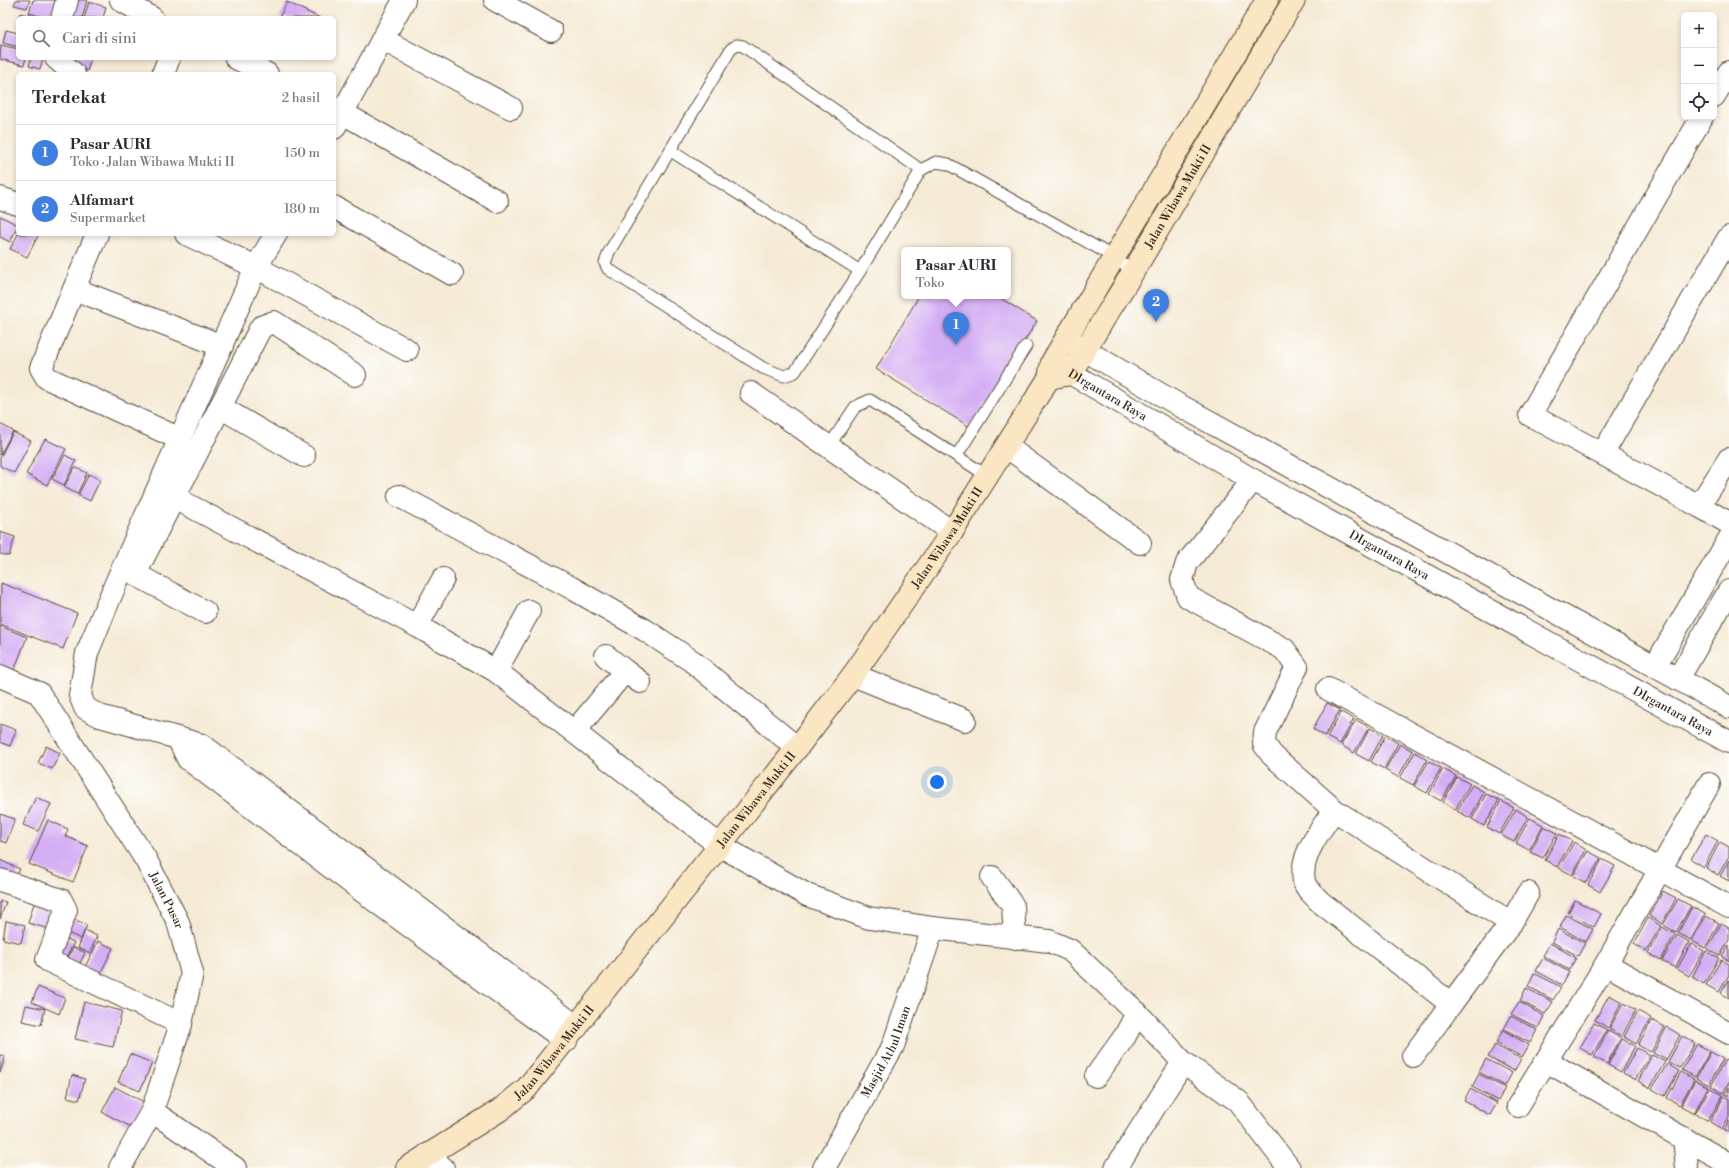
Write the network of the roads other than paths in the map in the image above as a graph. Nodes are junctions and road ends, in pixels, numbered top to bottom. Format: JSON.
{"nodes":[{"id":1,"x":67,"y":0,"type":"edge"},
{"id":2,"x":121,"y":0,"type":"edge"},
{"id":3,"x":404,"y":0,"type":"edge"},
{"id":4,"x":495,"y":0,"type":"edge"},
{"id":5,"x":1263,"y":2,"type":"edge"},
{"id":6,"x":1290,"y":7,"type":"edge"},
{"id":7,"x":63,"y":16,"type":"edge"},
{"id":8,"x":149,"y":16,"type":"edge"},
{"id":9,"x":551,"y":31,"type":"dead end"},
{"id":10,"x":382,"y":39,"type":"junction"},
{"id":11,"x":58,"y":60,"type":"edge"},
{"id":12,"x":169,"y":60,"type":"edge"},
{"id":13,"x":240,"y":60,"type":"edge"},
{"id":14,"x":72,"y":72,"type":"edge"},
{"id":15,"x":164,"y":72,"type":"edge"},
{"id":16,"x":263,"y":72,"type":"edge"},
{"id":17,"x":511,"y":108,"type":"dead end"},
{"id":18,"x":337,"y":116,"type":"edge"},
{"id":19,"x":1700,"y":120,"type":"edge"},
{"id":20,"x":671,"y":151,"type":"junction"},
{"id":21,"x":921,"y":170,"type":"junction"},
{"id":22,"x":0,"y":198,"type":"edge"},
{"id":23,"x":497,"y":202,"type":"dead end"},
{"id":24,"x":16,"y":203,"type":"edge"},
{"id":25,"x":336,"y":208,"type":"edge"},
{"id":26,"x":97,"y":236,"type":"edge"},
{"id":27,"x":190,"y":236,"type":"edge"},
{"id":28,"x":275,"y":236,"type":"edge"},
{"id":29,"x":1729,"y":237,"type":"edge"},
{"id":30,"x":1114,"y":257,"type":"junction"},
{"id":31,"x":256,"y":267,"type":"junction"},
{"id":32,"x":860,"y":271,"type":"junction"},
{"id":33,"x":1133,"y":272,"type":"junction"},
{"id":34,"x":452,"y":274,"type":"dead end"},
{"id":35,"x":74,"y":289,"type":"junction"},
{"id":36,"x":1066,"y":340,"type":"junction"},
{"id":37,"x":222,"y":346,"type":"junction"},
{"id":38,"x":1026,"y":346,"type":"dead end"},
{"id":39,"x":407,"y":350,"type":"dead end"},
{"id":40,"x":1085,"y":351,"type":"junction"},
{"id":41,"x":1050,"y":370,"type":"junction"},
{"id":42,"x":1070,"y":374,"type":"junction"},
{"id":43,"x":355,"y":375,"type":"dead end"},
{"id":44,"x":751,"y":393,"type":"dead end"},
{"id":45,"x":1179,"y":405,"type":"junction"},
{"id":46,"x":220,"y":407,"type":"junction"},
{"id":47,"x":1165,"y":428,"type":"junction"},
{"id":48,"x":180,"y":439,"type":"junction"},
{"id":49,"x":829,"y":446,"type":"junction"},
{"id":50,"x":1007,"y":447,"type":"junction"},
{"id":51,"x":1603,"y":453,"type":"junction"},
{"id":52,"x":957,"y":455,"type":"junction"},
{"id":53,"x":304,"y":456,"type":"dead end"},
{"id":54,"x":1729,"y":459,"type":"edge"},
{"id":55,"x":989,"y":476,"type":"junction"},
{"id":56,"x":1253,"y":480,"type":"junction"},
{"id":57,"x":399,"y":496,"type":"dead end"},
{"id":58,"x":173,"y":497,"type":"junction"},
{"id":59,"x":1699,"y":506,"type":"junction"},
{"id":60,"x":1729,"y":523,"type":"edge"},
{"id":61,"x":952,"y":532,"type":"junction"},
{"id":62,"x":1729,"y":539,"type":"edge"},
{"id":63,"x":1140,"y":543,"type":"dead end"},
{"id":64,"x":443,"y":579,"type":"dead end"},
{"id":65,"x":1729,"y":591,"type":"edge"},
{"id":66,"x":529,"y":611,"type":"dead end"},
{"id":67,"x":205,"y":612,"type":"dead end"},
{"id":68,"x":1558,"y":612,"type":"junction"},
{"id":69,"x":417,"y":626,"type":"junction"},
{"id":70,"x":1543,"y":641,"type":"junction"},
{"id":71,"x":606,"y":656,"type":"dead end"},
{"id":72,"x":1655,"y":666,"type":"junction"},
{"id":73,"x":496,"y":671,"type":"junction"},
{"id":74,"x":853,"y":675,"type":"junction"},
{"id":75,"x":0,"y":676,"type":"edge"},
{"id":76,"x":1678,"y":678,"type":"junction"},
{"id":77,"x":1328,"y":689,"type":"dead end"},
{"id":78,"x":1729,"y":707,"type":"edge"},
{"id":79,"x":966,"y":720,"type":"dead end"},
{"id":80,"x":574,"y":732,"type":"junction"},
{"id":81,"x":1729,"y":742,"type":"edge"},
{"id":82,"x":797,"y":748,"type":"junction"},
{"id":83,"x":1709,"y":784,"type":"dead end"},
{"id":84,"x":1334,"y":810,"type":"junction"},
{"id":85,"x":719,"y":845,"type":"junction"},
{"id":86,"x":1661,"y":871,"type":"junction"},
{"id":87,"x":992,"y":877,"type":"dead end"},
{"id":88,"x":0,"y":880,"type":"edge"},
{"id":89,"x":1528,"y":893,"type":"dead end"},
{"id":90,"x":1729,"y":908,"type":"edge"},
{"id":91,"x":1511,"y":923,"type":"junction"},
{"id":92,"x":933,"y":928,"type":"junction"},
{"id":93,"x":1015,"y":938,"type":"junction"},
{"id":94,"x":1606,"y":964,"type":"junction"},
{"id":95,"x":1451,"y":1004,"type":"junction"},
{"id":96,"x":1137,"y":1013,"type":"junction"},
{"id":97,"x":181,"y":1024,"type":"junction"},
{"id":98,"x":1729,"y":1033,"type":"edge"},
{"id":99,"x":571,"y":1034,"type":"junction"},
{"id":100,"x":1413,"y":1056,"type":"dead end"},
{"id":101,"x":1546,"y":1061,"type":"junction"},
{"id":102,"x":1183,"y":1062,"type":"junction"},
{"id":103,"x":1096,"y":1076,"type":"dead end"},
{"id":104,"x":1518,"y":1106,"type":"dead end"},
{"id":105,"x":152,"y":1111,"type":"junction"},
{"id":106,"x":1684,"y":1138,"type":"junction"},
{"id":107,"x":435,"y":1162,"type":"edge"},
{"id":108,"x":1729,"y":1164,"type":"edge"},
{"id":109,"x":120,"y":1168,"type":"edge"},
{"id":110,"x":235,"y":1168,"type":"edge"},
{"id":111,"x":407,"y":1168,"type":"edge"},
{"id":112,"x":824,"y":1168,"type":"edge"},
{"id":113,"x":1116,"y":1168,"type":"edge"},
{"id":114,"x":1289,"y":1168,"type":"edge"},
{"id":115,"x":1687,"y":1168,"type":"edge"}],
"edges":[{"from":1,"to":7,"type":"street"},
{"from":2,"to":8,"type":"street"},
{"from":3,"to":10,"type":"street"},
{"from":4,"to":9,"type":"street"},
{"from":5,"to":6,"type":"street"},
{"from":5,"to":30,"type":"main road","name":"Jalan Wibawa Mukti II"},
{"from":6,"to":33,"type":"main road","name":"Jalan Wibawa Mukti II"},
{"from":10,"to":17,"type":"street"},
{"from":10,"to":18,"type":"street"},
{"from":11,"to":14,"type":"street"},
{"from":12,"to":15,"type":"street"},
{"from":13,"to":16,"type":"street"},
{"from":18,"to":23,"type":"street"},
{"from":19,"to":51,"type":"street"},
{"from":20,"to":21,"type":"lane"},
{"from":20,"to":32,"type":"lane"},
{"from":20,"to":32,"type":"lane"},
{"from":21,"to":30,"type":"lane"},
{"from":21,"to":32,"type":"lane"},
{"from":22,"to":24,"type":"street"},
{"from":25,"to":34,"type":"street"},
{"from":26,"to":35,"type":"street"},
{"from":27,"to":31,"type":"street"},
{"from":28,"to":31,"type":"street"},
{"from":29,"to":51,"type":"street"},
{"from":30,"to":33,"type":"lane"},
{"from":30,"to":36,"type":"main road","name":"Jalan Wibawa Mukti II"},
{"from":31,"to":37,"type":"street"},
{"from":31,"to":39,"type":"street"},
{"from":33,"to":40,"type":"main road","name":"Jalan Wibawa Mukti II"},
{"from":35,"to":37,"type":"street"},
{"from":35,"to":48,"type":"street"},
{"from":36,"to":40,"type":"street"},
{"from":36,"to":41,"type":"main road","name":"Jalan Wibawa Mukti II"},
{"from":37,"to":48,"type":"street"},
{"from":38,"to":52,"type":"lane"},
{"from":40,"to":42,"type":"main road","name":"Jalan Wibawa Mukti II"},
{"from":40,"to":45,"type":"street"},
{"from":41,"to":42,"type":"main road"},
{"from":41,"to":50,"type":"main road","name":"Jalan Wibawa Mukti II"},
{"from":42,"to":47,"type":"street","name":"DIrgantara Raya"},
{"from":43,"to":46,"type":"street"},
{"from":44,"to":49,"type":"street"},
{"from":45,"to":47,"type":"street"},
{"from":45,"to":68,"type":"street"},
{"from":46,"to":53,"type":"street"},
{"from":46,"to":58,"type":"street"},
{"from":47,"to":56,"type":"street","name":"DIrgantara Raya"},
{"from":48,"to":99,"type":"street"},
{"from":49,"to":52,"type":"lane"},
{"from":49,"to":61,"type":"street"},
{"from":50,"to":55,"type":"main road","name":"Jalan Wibawa Mukti II"},
{"from":50,"to":63,"type":"street"},
{"from":51,"to":59,"type":"street"},
{"from":52,"to":55,"type":"lane"},
{"from":54,"to":59,"type":"street"},
{"from":55,"to":61,"type":"main road","name":"Jalan Wibawa Mukti II"},
{"from":56,"to":70,"type":"street","name":"DIrgantara Raya"},
{"from":56,"to":84,"type":"street"},
{"from":57,"to":82,"type":"street"},
{"from":58,"to":67,"type":"street"},
{"from":58,"to":69,"type":"street"},
{"from":59,"to":60,"type":"street"},
{"from":61,"to":74,"type":"main road","name":"Jalan Wibawa Mukti II"},
{"from":62,"to":72,"type":"street"},
{"from":64,"to":69,"type":"street"},
{"from":65,"to":76,"type":"street"},
{"from":66,"to":73,"type":"street"},
{"from":68,"to":70,"type":"street"},
{"from":68,"to":72,"type":"street"},
{"from":69,"to":73,"type":"street"},
{"from":70,"to":81,"type":"street","name":"DIrgantara Raya"},
{"from":71,"to":80,"type":"street"},
{"from":72,"to":76,"type":"street"},
{"from":73,"to":80,"type":"street"},
{"from":74,"to":79,"type":"street"},
{"from":74,"to":82,"type":"main road","name":"Jalan Wibawa Mukti II"},
{"from":75,"to":97,"type":"street","name":"Jalan Pusar"},
{"from":76,"to":78,"type":"street"},
{"from":77,"to":86,"type":"street"},
{"from":80,"to":85,"type":"street"},
{"from":82,"to":85,"type":"main road","name":"Jalan Wibawa Mukti II"},
{"from":83,"to":86,"type":"street"},
{"from":84,"to":91,"type":"street"},
{"from":84,"to":95,"type":"street"},
{"from":85,"to":92,"type":"street"},
{"from":85,"to":99,"type":"main road","name":"Jalan Wibawa Mukti II"},
{"from":86,"to":90,"type":"street"},
{"from":86,"to":94,"type":"street"},
{"from":87,"to":93,"type":"street"},
{"from":88,"to":97,"type":"street"},
{"from":89,"to":91,"type":"street"},
{"from":91,"to":95,"type":"street"},
{"from":92,"to":93,"type":"street"},
{"from":92,"to":112,"type":"street","name":"Masjid Athul Iman"},
{"from":93,"to":96,"type":"street"},
{"from":94,"to":98,"type":"street"},
{"from":94,"to":101,"type":"street"},
{"from":95,"to":100,"type":"street"},
{"from":96,"to":102,"type":"street"},
{"from":96,"to":103,"type":"street"},
{"from":97,"to":105,"type":"street","name":"Jalan Pusar"},
{"from":99,"to":107,"type":"main road","name":"Jalan Wibawa Mukti II"},
{"from":101,"to":104,"type":"street"},
{"from":101,"to":106,"type":"street"},
{"from":102,"to":113,"type":"street"},
{"from":102,"to":114,"type":"street"},
{"from":105,"to":109,"type":"street","name":"Jalan Pusar"},
{"from":105,"to":110,"type":"street"},
{"from":106,"to":108,"type":"street"},
{"from":106,"to":115,"type":"street"},
{"from":107,"to":111,"type":"main road","name":"Jalan Wibawa Mukti II"}]}
